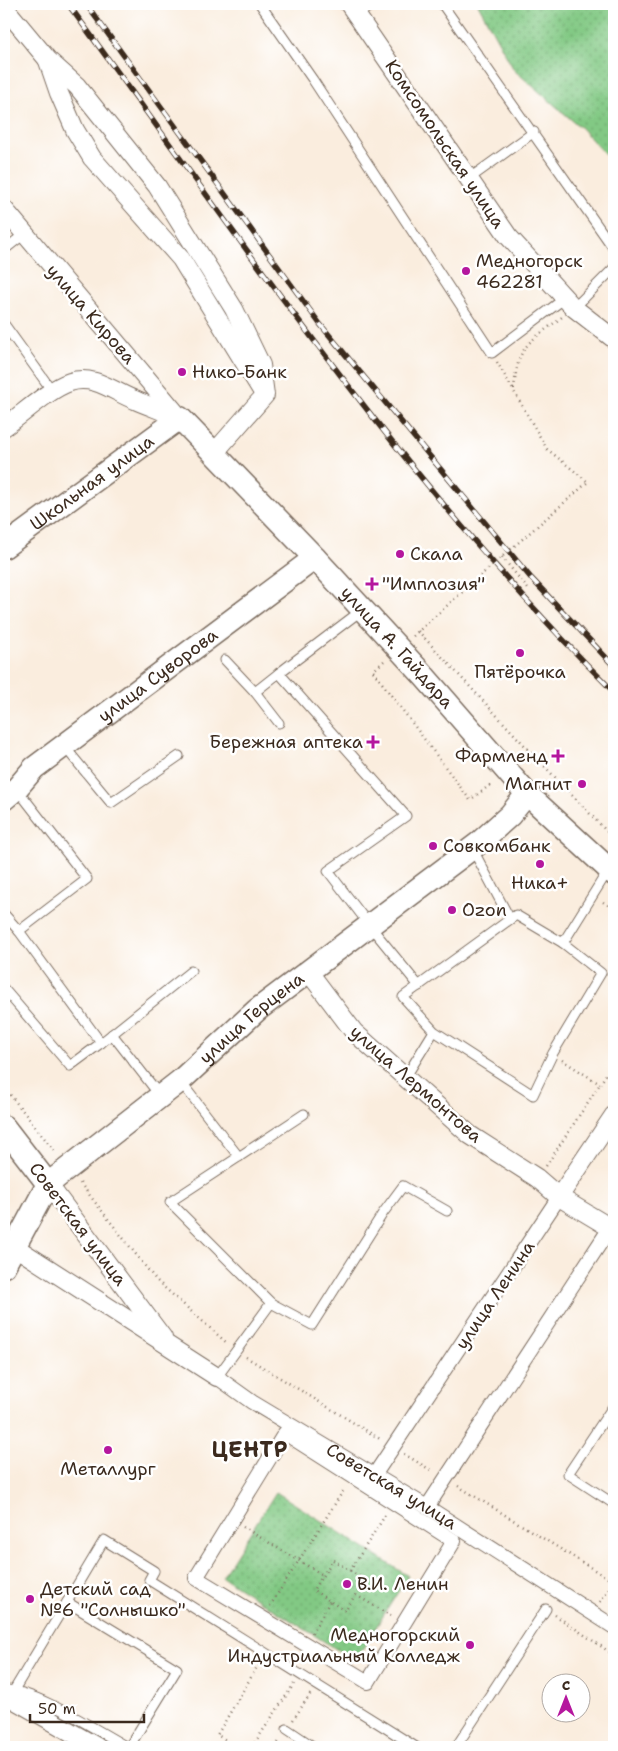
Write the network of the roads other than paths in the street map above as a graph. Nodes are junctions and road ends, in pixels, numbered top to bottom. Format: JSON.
{"nodes":[{"id":1,"x":260,"y":4,"type":"edge"},
{"id":2,"x":373,"y":4,"type":"edge"},
{"id":3,"x":442,"y":4,"type":"edge"},
{"id":4,"x":4,"y":7,"type":"edge"},
{"id":5,"x":353,"y":9,"type":"edge"},
{"id":6,"x":48,"y":60,"type":"junction"},
{"id":7,"x":534,"y":132,"type":"junction"},
{"id":8,"x":470,"y":178,"type":"junction"},
{"id":9,"x":4,"y":209,"type":"edge"},
{"id":10,"x":23,"y":235,"type":"junction"},
{"id":11,"x":614,"y":249,"type":"edge"},
{"id":12,"x":4,"y":250,"type":"edge"},
{"id":13,"x":614,"y":268,"type":"edge"},
{"id":14,"x":569,"y":303,"type":"junction"},
{"id":15,"x":4,"y":324,"type":"edge"},
{"id":16,"x":614,"y":339,"type":"edge"},
{"id":17,"x":53,"y":392,"type":"junction"},
{"id":18,"x":265,"y":395,"type":"junction"},
{"id":19,"x":180,"y":418,"type":"junction"},
{"id":20,"x":4,"y":427,"type":"edge"},
{"id":21,"x":216,"y":452,"type":"junction"},
{"id":22,"x":4,"y":547,"type":"edge"},
{"id":23,"x":315,"y":558,"type":"junction"},
{"id":24,"x":362,"y":610,"type":"junction"},
{"id":25,"x":225,"y":660,"type":"dead end"},
{"id":26,"x":279,"y":673,"type":"junction"},
{"id":27,"x":255,"y":692,"type":"junction"},
{"id":28,"x":280,"y":724,"type":"dead end"},
{"id":29,"x":64,"y":746,"type":"junction"},
{"id":30,"x":179,"y":756,"type":"dead end"},
{"id":31,"x":10,"y":794,"type":"edge"},
{"id":32,"x":527,"y":794,"type":"junction"},
{"id":33,"x":472,"y":848,"type":"junction"},
{"id":34,"x":612,"y":871,"type":"edge"},
{"id":35,"x":4,"y":914,"type":"edge"},
{"id":36,"x":510,"y":919,"type":"junction"},
{"id":37,"x":370,"y":926,"type":"junction"},
{"id":38,"x":19,"y":931,"type":"junction"},
{"id":39,"x":563,"y":943,"type":"junction"},
{"id":40,"x":191,"y":971,"type":"dead end"},
{"id":41,"x":308,"y":971,"type":"junction"},
{"id":42,"x":420,"y":986,"type":"junction"},
{"id":43,"x":4,"y":989,"type":"edge"},
{"id":44,"x":434,"y":1031,"type":"junction"},
{"id":45,"x":112,"y":1034,"type":"junction"},
{"id":46,"x":101,"y":1043,"type":"junction"},
{"id":47,"x":405,"y":1078,"type":"junction"},
{"id":48,"x":180,"y":1080,"type":"junction"},
{"id":49,"x":161,"y":1097,"type":"junction"},
{"id":50,"x":304,"y":1114,"type":"dead end"},
{"id":51,"x":614,"y":1115,"type":"edge"},
{"id":52,"x":4,"y":1126,"type":"edge"},
{"id":53,"x":239,"y":1157,"type":"junction"},
{"id":54,"x":48,"y":1184,"type":"junction"},
{"id":55,"x":559,"y":1197,"type":"junction"},
{"id":56,"x":447,"y":1211,"type":"dead end"},
{"id":57,"x":613,"y":1226,"type":"edge"},
{"id":58,"x":9,"y":1256,"type":"edge"},
{"id":59,"x":271,"y":1303,"type":"junction"},
{"id":60,"x":169,"y":1346,"type":"junction"},
{"id":61,"x":217,"y":1377,"type":"junction"},
{"id":62,"x":614,"y":1404,"type":"edge"},
{"id":63,"x":375,"y":1474,"type":"junction"},
{"id":64,"x":614,"y":1504,"type":"edge"},
{"id":65,"x":427,"y":1507,"type":"junction"},
{"id":66,"x":67,"y":1602,"type":"junction"},
{"id":67,"x":546,"y":1609,"type":"road end"},
{"id":68,"x":614,"y":1627,"type":"edge"},
{"id":69,"x":305,"y":1644,"type":"joint"},
{"id":70,"x":7,"y":1691,"type":"edge"},
{"id":71,"x":287,"y":1730,"type":"road end"},
{"id":72,"x":97,"y":1747,"type":"edge"},
{"id":73,"x":128,"y":1747,"type":"edge"},
{"id":74,"x":314,"y":1747,"type":"edge"},
{"id":75,"x":416,"y":1747,"type":"edge"},
{"id":76,"x":456,"y":1747,"type":"edge"}],
"edges":[{"from":1,"to":14,"type":"lane"},
{"from":2,"to":5,"type":"lane"},
{"from":3,"to":7,"type":"lane"},
{"from":4,"to":6,"type":"street"},
{"from":5,"to":8,"type":"street","name":"Комсомольская улица"},
{"from":6,"to":18,"type":"street"},
{"from":6,"to":18,"type":"street"},
{"from":7,"to":8,"type":"lane"},
{"from":7,"to":11,"type":"lane"},
{"from":8,"to":14,"type":"street","name":"Комсомольская улица"},
{"from":9,"to":10,"type":"street","name":"улица Кирова"},
{"from":10,"to":12,"type":"lane"},
{"from":10,"to":19,"type":"street","name":"улица Кирова"},
{"from":13,"to":14,"type":"lane"},
{"from":14,"to":16,"type":"street","name":"Комсомольская улица"},
{"from":15,"to":17,"type":"lane"},
{"from":17,"to":19,"type":"street"},
{"from":17,"to":20,"type":"street"},
{"from":18,"to":21,"type":"street"},
{"from":19,"to":21,"type":"street","name":"улица А. Гайдара"},
{"from":19,"to":22,"type":"street","name":"Школьная улица"},
{"from":21,"to":23,"type":"street","name":"улица А. Гайдара"},
{"from":23,"to":24,"type":"street","name":"улица А. Гайдара"},
{"from":23,"to":29,"type":"street","name":"улица Суворова"},
{"from":24,"to":26,"type":"lane"},
{"from":24,"to":32,"type":"street","name":"улица А. Гайдара"},
{"from":25,"to":27,"type":"lane"},
{"from":26,"to":27,"type":"lane"},
{"from":26,"to":37,"type":"lane"},
{"from":27,"to":28,"type":"lane"},
{"from":29,"to":30,"type":"lane"},
{"from":29,"to":31,"type":"street","name":"улица Суворова"},
{"from":31,"to":38,"type":"lane"},
{"from":32,"to":33,"type":"street","name":"улица Герцена"},
{"from":32,"to":34,"type":"street","name":"улица А. Гайдара"},
{"from":33,"to":36,"type":"lane"},
{"from":33,"to":37,"type":"street","name":"улица Герцена"},
{"from":34,"to":39,"type":"lane"},
{"from":35,"to":38,"type":"lane"},
{"from":36,"to":39,"type":"lane"},
{"from":36,"to":42,"type":"lane"},
{"from":37,"to":41,"type":"street","name":"улица Герцена"},
{"from":37,"to":42,"type":"lane"},
{"from":38,"to":46,"type":"lane"},
{"from":39,"to":44,"type":"lane"},
{"from":40,"to":45,"type":"lane"},
{"from":41,"to":47,"type":"street","name":"улица Лермонтова"},
{"from":41,"to":48,"type":"street","name":"улица Герцена"},
{"from":42,"to":44,"type":"lane"},
{"from":43,"to":46,"type":"lane"},
{"from":44,"to":47,"type":"lane"},
{"from":45,"to":46,"type":"lane"},
{"from":45,"to":49,"type":"lane"},
{"from":47,"to":55,"type":"street","name":"улица Лермонтова"},
{"from":48,"to":49,"type":"street","name":"улица Герцена"},
{"from":48,"to":53,"type":"lane"},
{"from":49,"to":54,"type":"street","name":"улица Герцена"},
{"from":50,"to":53,"type":"lane"},
{"from":51,"to":55,"type":"street","name":"улица Ленина"},
{"from":52,"to":54,"type":"street","name":"Советская улица"},
{"from":53,"to":59,"type":"lane"},
{"from":54,"to":58,"type":"street","name":"улица Герцена"},
{"from":54,"to":60,"type":"street","name":"Советская улица"},
{"from":55,"to":57,"type":"street","name":"улица Лермонтова"},
{"from":55,"to":63,"type":"street","name":"улица Ленина"},
{"from":56,"to":59,"type":"lane"},
{"from":57,"to":65,"type":"street"},
{"from":58,"to":60,"type":"street","name":"Советская улица"},
{"from":59,"to":61,"type":"lane"},
{"from":60,"to":61,"type":"street","name":"Советская улица"},
{"from":61,"to":63,"type":"street","name":"Советская улица"},
{"from":62,"to":64,"type":"lane"},
{"from":63,"to":65,"type":"street","name":"Советская улица"},
{"from":65,"to":68,"type":"street","name":"Советская улица"},
{"from":66,"to":70,"type":"lane"},
{"from":66,"to":73,"type":"lane"},
{"from":66,"to":75,"type":"lane"},
{"from":67,"to":76,"type":"lane"},
{"from":69,"to":69,"type":"street"},
{"from":70,"to":72,"type":"street"},
{"from":70,"to":73,"type":"lane"},
{"from":71,"to":74,"type":"lane"}]}
